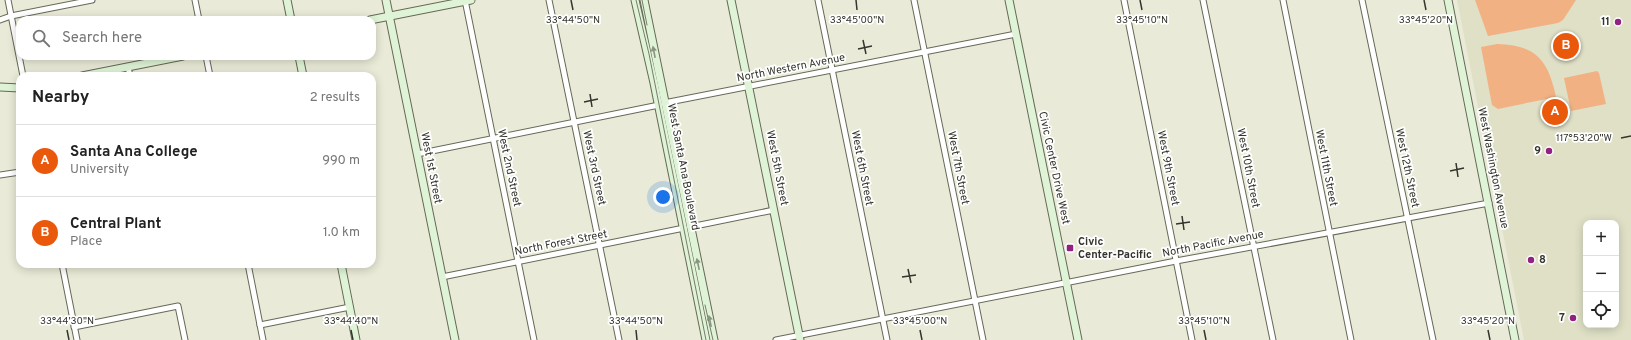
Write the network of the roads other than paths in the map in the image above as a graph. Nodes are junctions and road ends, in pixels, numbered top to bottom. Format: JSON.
{"nodes":[{"id":1,"x":8,"y":0,"type":"edge"},
{"id":2,"x":92,"y":0,"type":"edge"},
{"id":3,"x":195,"y":0,"type":"edge"},
{"id":4,"x":287,"y":0,"type":"edge"},
{"id":5,"x":386,"y":0,"type":"edge"},
{"id":6,"x":467,"y":0,"type":"edge"},
{"id":7,"x":549,"y":0,"type":"edge"},
{"id":8,"x":635,"y":0,"type":"edge"},
{"id":9,"x":644,"y":0,"type":"edge"},
{"id":10,"x":731,"y":0,"type":"edge"},
{"id":11,"x":818,"y":0,"type":"edge"},
{"id":12,"x":914,"y":0,"type":"edge"},
{"id":13,"x":1009,"y":0,"type":"edge"},
{"id":14,"x":1124,"y":0,"type":"edge"},
{"id":15,"x":1204,"y":0,"type":"edge"},
{"id":16,"x":1283,"y":0,"type":"edge"},
{"id":17,"x":1362,"y":0,"type":"edge"},
{"id":18,"x":1448,"y":0,"type":"edge"},
{"id":19,"x":11,"y":16,"type":"junction"},
{"id":20,"x":198,"y":16,"type":"edge"},
{"id":21,"x":290,"y":16,"type":"edge"},
{"id":22,"x":389,"y":16,"type":"junction"},
{"id":23,"x":376,"y":19,"type":"edge"},
{"id":24,"x":0,"y":20,"type":"edge"},
{"id":25,"x":1016,"y":34,"type":"junction"},
{"id":26,"x":16,"y":39,"type":"edge"},
{"id":27,"x":924,"y":52,"type":"junction"},
{"id":28,"x":21,"y":60,"type":"edge"},
{"id":29,"x":163,"y":60,"type":"edge"},
{"id":30,"x":207,"y":60,"type":"edge"},
{"id":31,"x":300,"y":60,"type":"edge"},
{"id":32,"x":128,"y":67,"type":"junction"},
{"id":33,"x":832,"y":71,"type":"junction"},
{"id":34,"x":23,"y":72,"type":"edge"},
{"id":35,"x":102,"y":72,"type":"edge"},
{"id":36,"x":129,"y":72,"type":"edge"},
{"id":37,"x":209,"y":72,"type":"edge"},
{"id":38,"x":302,"y":72,"type":"edge"},
{"id":39,"x":0,"y":87,"type":"edge"},
{"id":40,"x":750,"y":87,"type":"junction"},
{"id":41,"x":16,"y":88,"type":"edge"},
{"id":42,"x":661,"y":104,"type":"junction"},
{"id":43,"x":574,"y":122,"type":"junction"},
{"id":44,"x":493,"y":138,"type":"junction"},
{"id":45,"x":417,"y":154,"type":"junction"},
{"id":46,"x":16,"y":173,"type":"edge"},
{"id":47,"x":0,"y":176,"type":"edge"},
{"id":48,"x":1489,"y":203,"type":"junction"},
{"id":49,"x":774,"y":210,"type":"junction"},
{"id":50,"x":1407,"y":218,"type":"junction"},
{"id":51,"x":687,"y":228,"type":"junction"},
{"id":52,"x":1329,"y":232,"type":"junction"},
{"id":53,"x":600,"y":245,"type":"junction"},
{"id":54,"x":1253,"y":246,"type":"junction"},
{"id":55,"x":1176,"y":261,"type":"junction"},
{"id":56,"x":518,"y":262,"type":"junction"},
{"id":57,"x":63,"y":268,"type":"edge"},
{"id":58,"x":249,"y":268,"type":"edge"},
{"id":59,"x":342,"y":268,"type":"edge"},
{"id":60,"x":442,"y":277,"type":"junction"},
{"id":61,"x":1066,"y":282,"type":"junction"},
{"id":62,"x":975,"y":300,"type":"junction"},
{"id":63,"x":350,"y":308,"type":"junction"},
{"id":64,"x":882,"y":319,"type":"junction"},
{"id":65,"x":260,"y":325,"type":"junction"},
{"id":66,"x":74,"y":327,"type":"junction"},
{"id":67,"x":799,"y":338,"type":"edge"},
{"id":68,"x":77,"y":340,"type":"edge"},
{"id":69,"x":185,"y":340,"type":"edge"},
{"id":70,"x":263,"y":340,"type":"edge"},
{"id":71,"x":356,"y":340,"type":"edge"},
{"id":72,"x":455,"y":340,"type":"edge"},
{"id":73,"x":534,"y":340,"type":"edge"},
{"id":74,"x":619,"y":340,"type":"edge"},
{"id":75,"x":706,"y":340,"type":"edge"},
{"id":76,"x":714,"y":340,"type":"edge"},
{"id":77,"x":776,"y":340,"type":"edge"},
{"id":78,"x":887,"y":340,"type":"edge"},
{"id":79,"x":983,"y":340,"type":"edge"},
{"id":80,"x":1078,"y":340,"type":"edge"},
{"id":81,"x":1192,"y":340,"type":"edge"},
{"id":82,"x":1273,"y":340,"type":"edge"},
{"id":83,"x":1351,"y":340,"type":"edge"},
{"id":84,"x":1433,"y":340,"type":"edge"},
{"id":85,"x":1515,"y":340,"type":"edge"}],
"edges":[{"from":1,"to":19,"type":"street"},
{"from":2,"to":19,"type":"street"},
{"from":3,"to":20,"type":"street"},
{"from":4,"to":21,"type":"main road"},
{"from":5,"to":22,"type":"main road","name":"West 1st Street"},
{"from":6,"to":22,"type":"main road"},
{"from":6,"to":44,"type":"street","name":"West 2nd Street"},
{"from":7,"to":43,"type":"street","name":"West 3rd Street"},
{"from":8,"to":42,"type":"main road","name":"West Santa Ana Boulevard"},
{"from":42,"to":9,"type":"main road","name":"West Santa Ana Boulevard","one_way":true},
{"from":10,"to":40,"type":"main road","name":"West 5th Street"},
{"from":11,"to":33,"type":"street","name":"West 6th Street"},
{"from":12,"to":27,"type":"street","name":"West 7th Street"},
{"from":13,"to":25,"type":"main road","name":"Civic Center Drive West"},
{"from":14,"to":55,"type":"street","name":"West 9th Street"},
{"from":15,"to":54,"type":"street","name":"West 10th Street"},
{"from":16,"to":52,"type":"street","name":"West 11th Street"},
{"from":17,"to":50,"type":"street","name":"West 12th Street"},
{"from":18,"to":48,"type":"main road","name":"West Washington Avenue"},
{"from":19,"to":24,"type":"street"},
{"from":19,"to":26,"type":"street"},
{"from":22,"to":23,"type":"main road"},
{"from":22,"to":45,"type":"main road","name":"West 1st Street"},
{"from":25,"to":27,"type":"street","name":"North Western Avenue"},
{"from":25,"to":61,"type":"main road","name":"Civic Center Drive West"},
{"from":27,"to":33,"type":"street","name":"North Western Avenue"},
{"from":27,"to":62,"type":"street","name":"West 7th Street"},
{"from":28,"to":34,"type":"street"},
{"from":29,"to":32,"type":"main road"},
{"from":30,"to":37,"type":"street"},
{"from":31,"to":38,"type":"main road"},
{"from":32,"to":35,"type":"main road"},
{"from":32,"to":36,"type":"street"},
{"from":33,"to":40,"type":"street","name":"North Western Avenue"},
{"from":33,"to":64,"type":"street","name":"West 6th Street"},
{"from":39,"to":41,"type":"main road"},
{"from":40,"to":42,"type":"street","name":"North Western Avenue"},
{"from":40,"to":49,"type":"main road","name":"West 5th Street"},
{"from":42,"to":43,"type":"street","name":"North Western Avenue"},
{"from":42,"to":51,"type":"main road","name":"West Santa Ana Boulevard"},
{"from":43,"to":44,"type":"street","name":"North Western Avenue"},
{"from":43,"to":53,"type":"street","name":"West 3rd Street"},
{"from":44,"to":45,"type":"street","name":"North Western Avenue"},
{"from":44,"to":56,"type":"street","name":"West 2nd Street"},
{"from":45,"to":60,"type":"main road","name":"West 1st Street"},
{"from":46,"to":47,"type":"street"},
{"from":48,"to":50,"type":"street","name":"North Pacific Avenue"},
{"from":48,"to":85,"type":"main road","name":"West Washington Avenue"},
{"from":49,"to":51,"type":"street","name":"North Forest Street"},
{"from":49,"to":67,"type":"main road","name":"West 5th Street"},
{"from":50,"to":52,"type":"street","name":"North Pacific Avenue"},
{"from":50,"to":84,"type":"street","name":"West 12th Street"},
{"from":51,"to":53,"type":"street","name":"North Forest Street"},
{"from":51,"to":75,"type":"main road","name":"West Santa Ana Boulevard"},
{"from":76,"to":51,"type":"main road","name":"West Santa Ana Boulevard","one_way":true},
{"from":52,"to":54,"type":"street","name":"North Pacific Avenue"},
{"from":52,"to":83,"type":"street","name":"West 11th Street"},
{"from":53,"to":56,"type":"street","name":"North Forest Street"},
{"from":53,"to":74,"type":"street","name":"West 3rd Street"},
{"from":54,"to":55,"type":"street","name":"North Pacific Avenue"},
{"from":54,"to":82,"type":"street","name":"West 10th Street"},
{"from":55,"to":61,"type":"street","name":"North Pacific Avenue"},
{"from":55,"to":81,"type":"street","name":"West 9th Street"},
{"from":56,"to":60,"type":"street","name":"North Forest Street"},
{"from":56,"to":73,"type":"street","name":"West 2nd Street"},
{"from":57,"to":66,"type":"street"},
{"from":58,"to":65,"type":"street"},
{"from":59,"to":63,"type":"main road"},
{"from":60,"to":72,"type":"main road","name":"West 1st Street"},
{"from":61,"to":62,"type":"street","name":"North Pacific Avenue"},
{"from":61,"to":80,"type":"main road","name":"Civic Center Drive West"},
{"from":62,"to":64,"type":"street","name":"North Pacific Avenue"},
{"from":62,"to":79,"type":"street","name":"West 7th Street"},
{"from":63,"to":65,"type":"street"},
{"from":63,"to":71,"type":"main road"},
{"from":64,"to":67,"type":"street","name":"North Pacific Avenue"},
{"from":64,"to":78,"type":"street","name":"West 6th Street"},
{"from":65,"to":70,"type":"street"},
{"from":66,"to":68,"type":"street"},
{"from":66,"to":69,"type":"street"},
{"from":67,"to":77,"type":"street","name":"North Pacific Avenue"}]}
